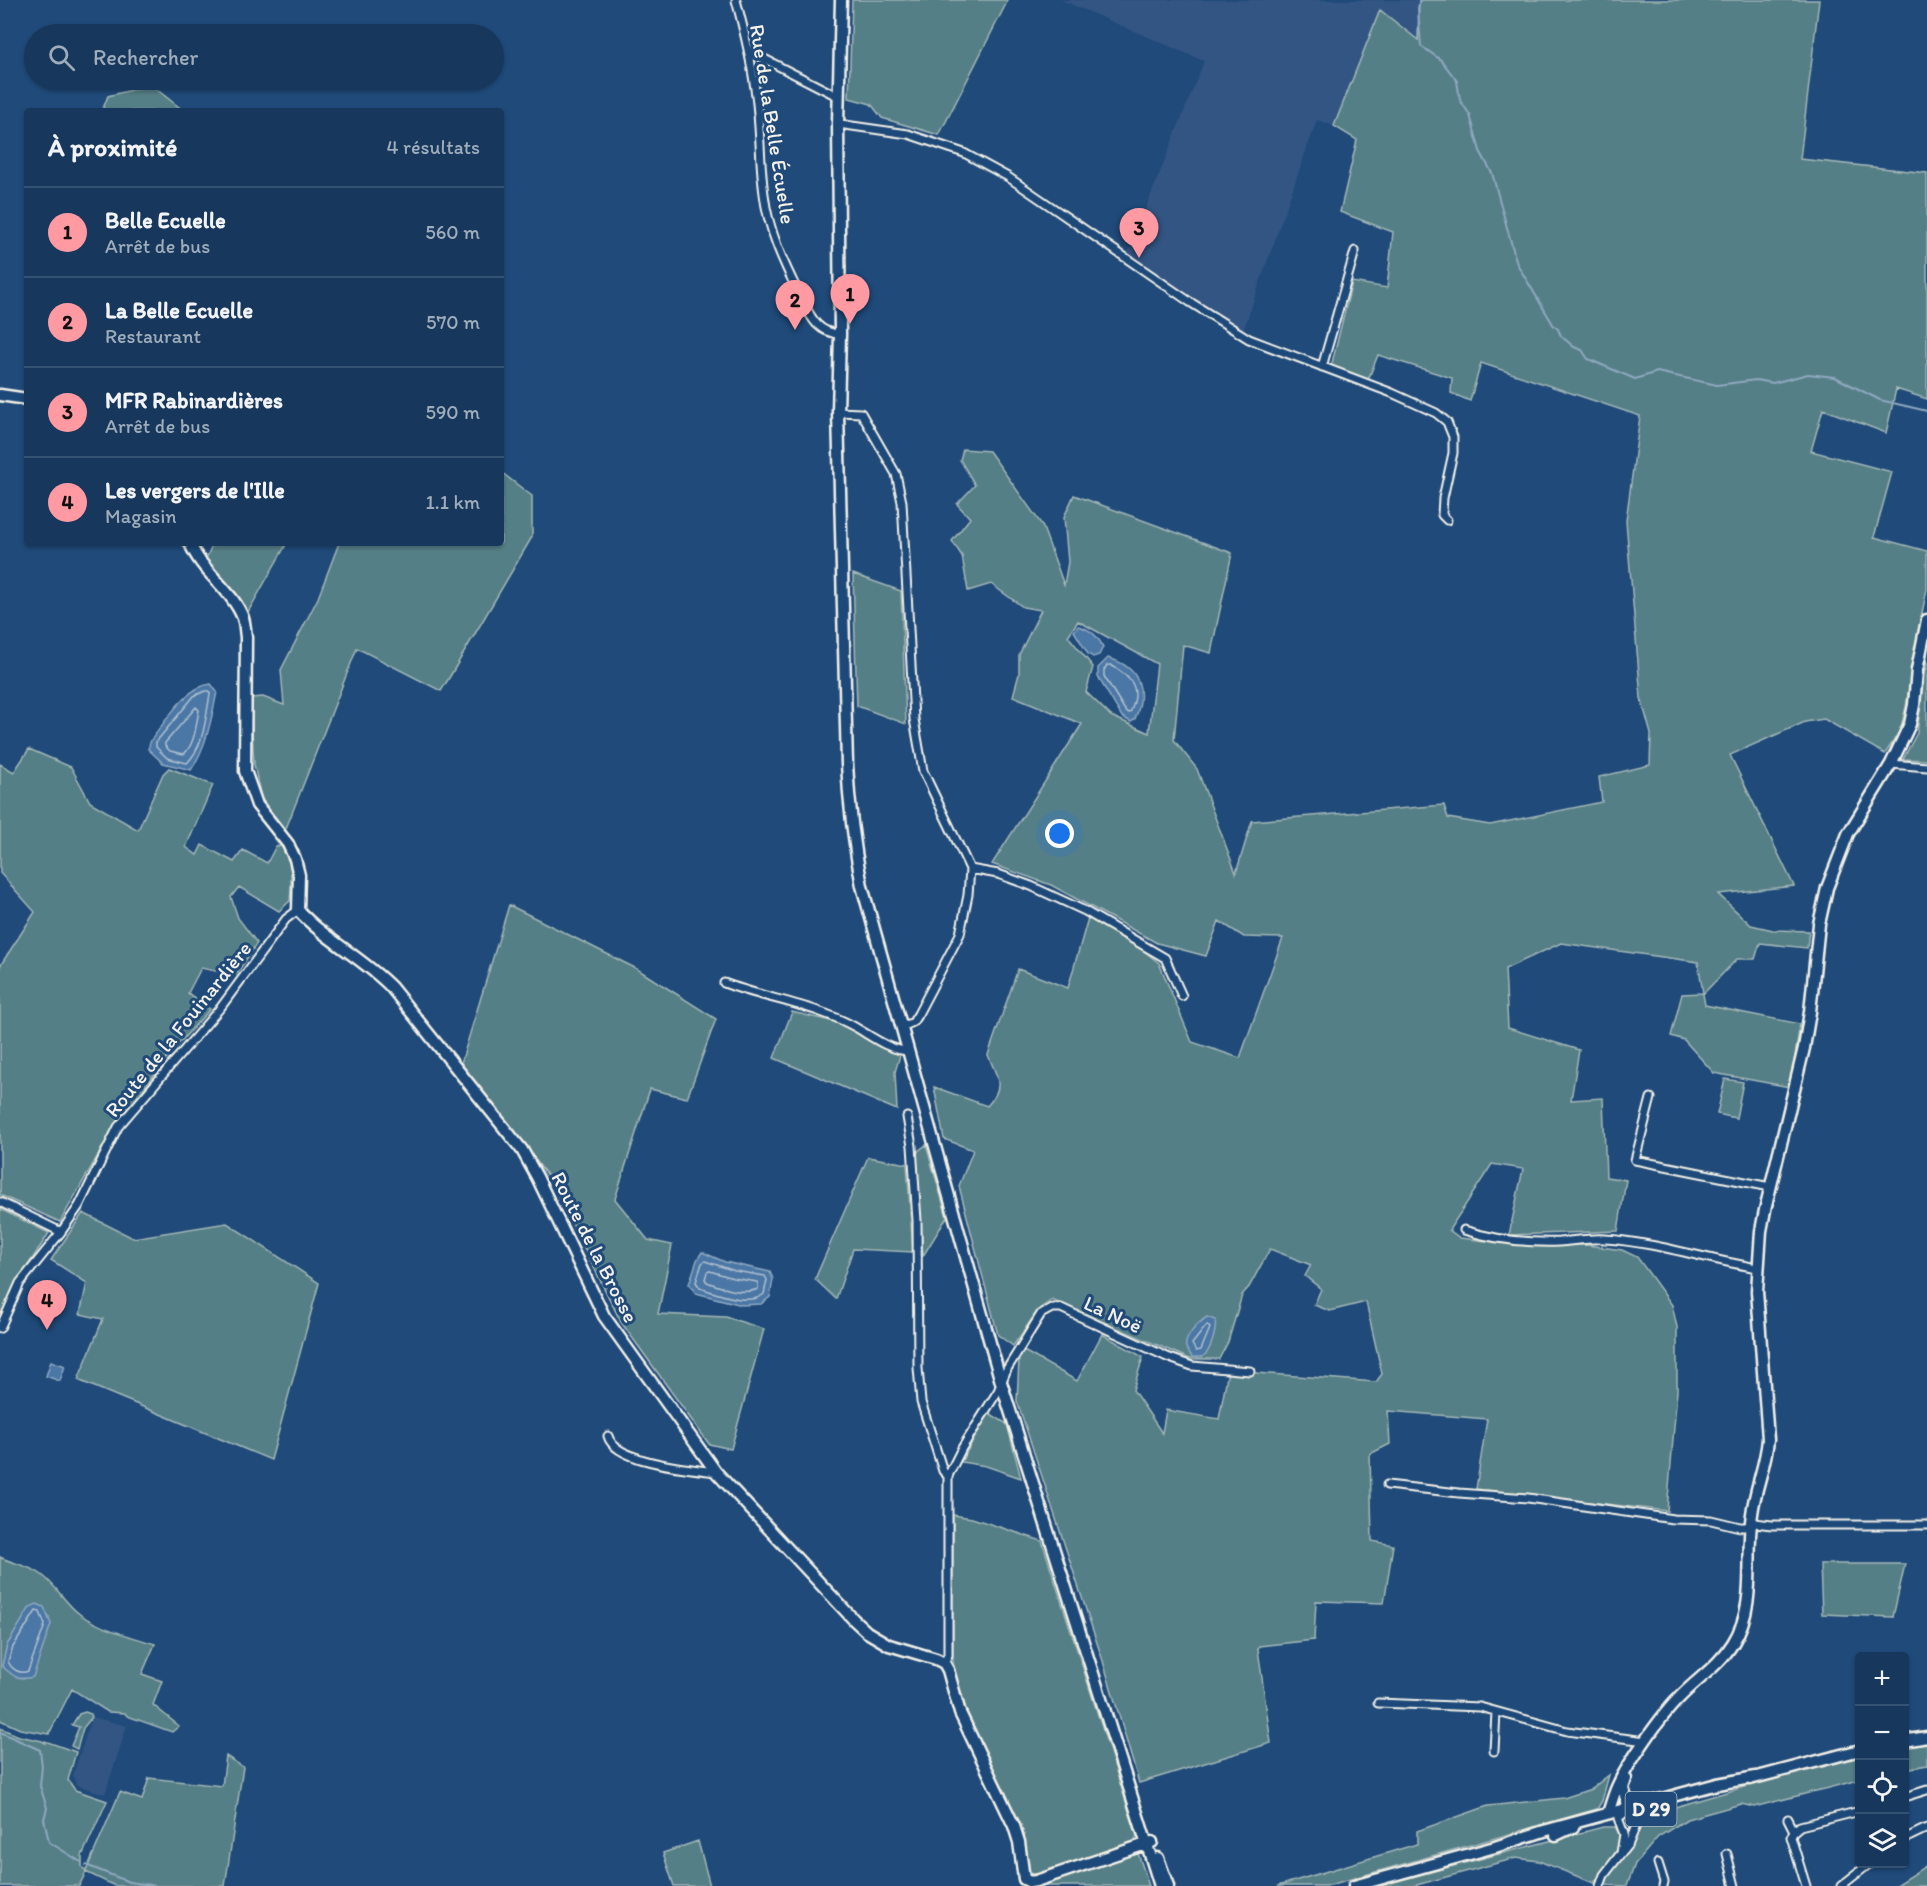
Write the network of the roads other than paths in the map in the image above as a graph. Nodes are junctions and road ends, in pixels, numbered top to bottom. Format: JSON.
{"nodes":[{"id":1,"x":736,"y":0,"type":"edge"},
{"id":2,"x":841,"y":0,"type":"edge"},
{"id":3,"x":749,"y":51,"type":"junction"},
{"id":4,"x":839,"y":97,"type":"junction"},
{"id":5,"x":838,"y":124,"type":"junction"},
{"id":6,"x":1355,"y":251,"type":"dead end"},
{"id":7,"x":840,"y":334,"type":"junction"},
{"id":8,"x":1322,"y":367,"type":"junction"},
{"id":9,"x":0,"y":395,"type":"edge"},
{"id":10,"x":24,"y":399,"type":"edge"},
{"id":11,"x":838,"y":412,"type":"junction"},
{"id":12,"x":1447,"y":520,"type":"dead end"},
{"id":13,"x":191,"y":546,"type":"edge"},
{"id":14,"x":1927,"y":620,"type":"edge"},
{"id":15,"x":1891,"y":764,"type":"junction"},
{"id":16,"x":1927,"y":767,"type":"edge"},
{"id":17,"x":970,"y":869,"type":"junction"},
{"id":18,"x":298,"y":910,"type":"junction"},
{"id":19,"x":724,"y":983,"type":"dead end"},
{"id":20,"x":1182,"y":996,"type":"dead end"},
{"id":21,"x":902,"y":1027,"type":"junction"},
{"id":22,"x":909,"y":1051,"type":"junction"},
{"id":23,"x":1652,"y":1098,"type":"dead end"},
{"id":24,"x":907,"y":1117,"type":"dead end"},
{"id":25,"x":1770,"y":1187,"type":"junction"},
{"id":26,"x":0,"y":1202,"type":"edge"},
{"id":27,"x":1464,"y":1230,"type":"dead end"},
{"id":28,"x":61,"y":1232,"type":"junction"},
{"id":29,"x":1758,"y":1268,"type":"junction"},
{"id":30,"x":0,"y":1328,"type":"edge"},
{"id":31,"x":1250,"y":1371,"type":"dead end"},
{"id":32,"x":1001,"y":1383,"type":"junction"},
{"id":33,"x":608,"y":1436,"type":"dead end"},
{"id":34,"x":716,"y":1472,"type":"junction"},
{"id":35,"x":948,"y":1476,"type":"junction"},
{"id":36,"x":1388,"y":1485,"type":"dead end"},
{"id":37,"x":1750,"y":1525,"type":"junction"},
{"id":38,"x":1927,"y":1525,"type":"edge"},
{"id":39,"x":945,"y":1663,"type":"junction"},
{"id":40,"x":1378,"y":1703,"type":"dead end"},
{"id":41,"x":1496,"y":1712,"type":"junction"},
{"id":42,"x":1927,"y":1737,"type":"edge"},
{"id":43,"x":1909,"y":1740,"type":"edge"},
{"id":44,"x":1644,"y":1745,"type":"junction"},
{"id":45,"x":1494,"y":1751,"type":"dead end"},
{"id":46,"x":1855,"y":1751,"type":"edge"},
{"id":47,"x":1756,"y":1777,"type":"junction"},
{"id":48,"x":1927,"y":1790,"type":"edge"},
{"id":49,"x":1679,"y":1794,"type":"junction"},
{"id":50,"x":1909,"y":1796,"type":"edge"},
{"id":51,"x":1629,"y":1808,"type":"junction"},
{"id":52,"x":1642,"y":1811,"type":"junction"},
{"id":53,"x":1855,"y":1812,"type":"edge"},
{"id":54,"x":1613,"y":1816,"type":"junction"},
{"id":55,"x":1788,"y":1819,"type":"dead end"},
{"id":56,"x":1927,"y":1828,"type":"edge"},
{"id":57,"x":1794,"y":1831,"type":"junction"},
{"id":58,"x":1556,"y":1835,"type":"junction"},
{"id":59,"x":1909,"y":1837,"type":"edge"},
{"id":60,"x":1149,"y":1843,"type":"junction"},
{"id":61,"x":1495,"y":1847,"type":"junction"},
{"id":62,"x":1621,"y":1853,"type":"junction"},
{"id":63,"x":1727,"y":1854,"type":"dead end"},
{"id":64,"x":1658,"y":1863,"type":"dead end"},
{"id":65,"x":1863,"y":1868,"type":"edge"},
{"id":66,"x":1026,"y":1884,"type":"edge"},
{"id":67,"x":1160,"y":1886,"type":"edge"},
{"id":68,"x":1168,"y":1886,"type":"edge"},
{"id":69,"x":1354,"y":1886,"type":"edge"},
{"id":70,"x":1600,"y":1886,"type":"edge"},
{"id":71,"x":1663,"y":1886,"type":"edge"},
{"id":72,"x":1735,"y":1886,"type":"edge"},
{"id":73,"x":1806,"y":1886,"type":"edge"},
{"id":74,"x":1841,"y":1886,"type":"edge"}],
"edges":[{"from":1,"to":3,"type":"street","name":"Rue de la Belle Écuelle"},
{"from":2,"to":4,"type":"street"},
{"from":3,"to":4,"type":"street"},
{"from":3,"to":7,"type":"street","name":"Rue de la Belle Écuelle"},
{"from":4,"to":5,"type":"street"},
{"from":5,"to":7,"type":"street"},
{"from":5,"to":8,"type":"street"},
{"from":6,"to":8,"type":"street"},
{"from":7,"to":11,"type":"street"},
{"from":8,"to":12,"type":"street"},
{"from":9,"to":10,"type":"street"},
{"from":11,"to":17,"type":"street"},
{"from":11,"to":21,"type":"street"},
{"from":13,"to":18,"type":"street"},
{"from":14,"to":15,"type":"street"},
{"from":15,"to":16,"type":"street"},
{"from":15,"to":25,"type":"street"},
{"from":17,"to":20,"type":"street"},
{"from":17,"to":21,"type":"street"},
{"from":18,"to":28,"type":"street","name":"Route de la Fouinardière"},
{"from":18,"to":34,"type":"street","name":"Route de la Brosse"},
{"from":19,"to":22,"type":"street"},
{"from":21,"to":22,"type":"street"},
{"from":22,"to":32,"type":"street"},
{"from":23,"to":25,"type":"street"},
{"from":24,"to":35,"type":"street"},
{"from":25,"to":29,"type":"street"},
{"from":26,"to":28,"type":"street"},
{"from":27,"to":29,"type":"street"},
{"from":28,"to":30,"type":"street","name":"Route de la Fouinardière"},
{"from":29,"to":37,"type":"street"},
{"from":31,"to":32,"type":"street","name":"La Noë"},
{"from":32,"to":35,"type":"street"},
{"from":32,"to":60,"type":"street"},
{"from":33,"to":34,"type":"street"},
{"from":34,"to":39,"type":"street","name":"Route de la Brosse"},
{"from":35,"to":39,"type":"street"},
{"from":36,"to":37,"type":"street"},
{"from":37,"to":38,"type":"street"},
{"from":37,"to":44,"type":"street"},
{"from":39,"to":66,"type":"street"},
{"from":40,"to":41,"type":"street"},
{"from":41,"to":44,"type":"street"},
{"from":41,"to":45,"type":"street"},
{"from":42,"to":43,"type":"street"},
{"from":44,"to":51,"type":"street"},
{"from":44,"to":54,"type":"street"},
{"from":46,"to":47,"type":"street","number":"D 29"},
{"from":47,"to":49,"type":"street","number":"D 29"},
{"from":47,"to":52,"type":"street","number":"D 29"},
{"from":48,"to":50,"type":"street"},
{"from":49,"to":51,"type":"street","number":"D 29"},
{"from":49,"to":54,"type":"street"},
{"from":51,"to":54,"type":"street","number":"D 29"},
{"from":51,"to":58,"type":"street"},
{"from":52,"to":54,"type":"street","number":"D 29"},
{"from":52,"to":62,"type":"street"},
{"from":53,"to":57,"type":"street"},
{"from":54,"to":58,"type":"street","number":"D 29"},
{"from":54,"to":61,"type":"street","number":"D 29"},
{"from":54,"to":62,"type":"street"},
{"from":55,"to":57,"type":"street"},
{"from":56,"to":59,"type":"street"},
{"from":57,"to":73,"type":"street"},
{"from":58,"to":61,"type":"street","number":"D 29"},
{"from":60,"to":66,"type":"street"},
{"from":60,"to":67,"type":"street"},
{"from":60,"to":68,"type":"street"},
{"from":61,"to":69,"type":"street","number":"D 29"},
{"from":62,"to":70,"type":"street"},
{"from":63,"to":72,"type":"street"},
{"from":64,"to":71,"type":"street"},
{"from":65,"to":74,"type":"street"}]}
